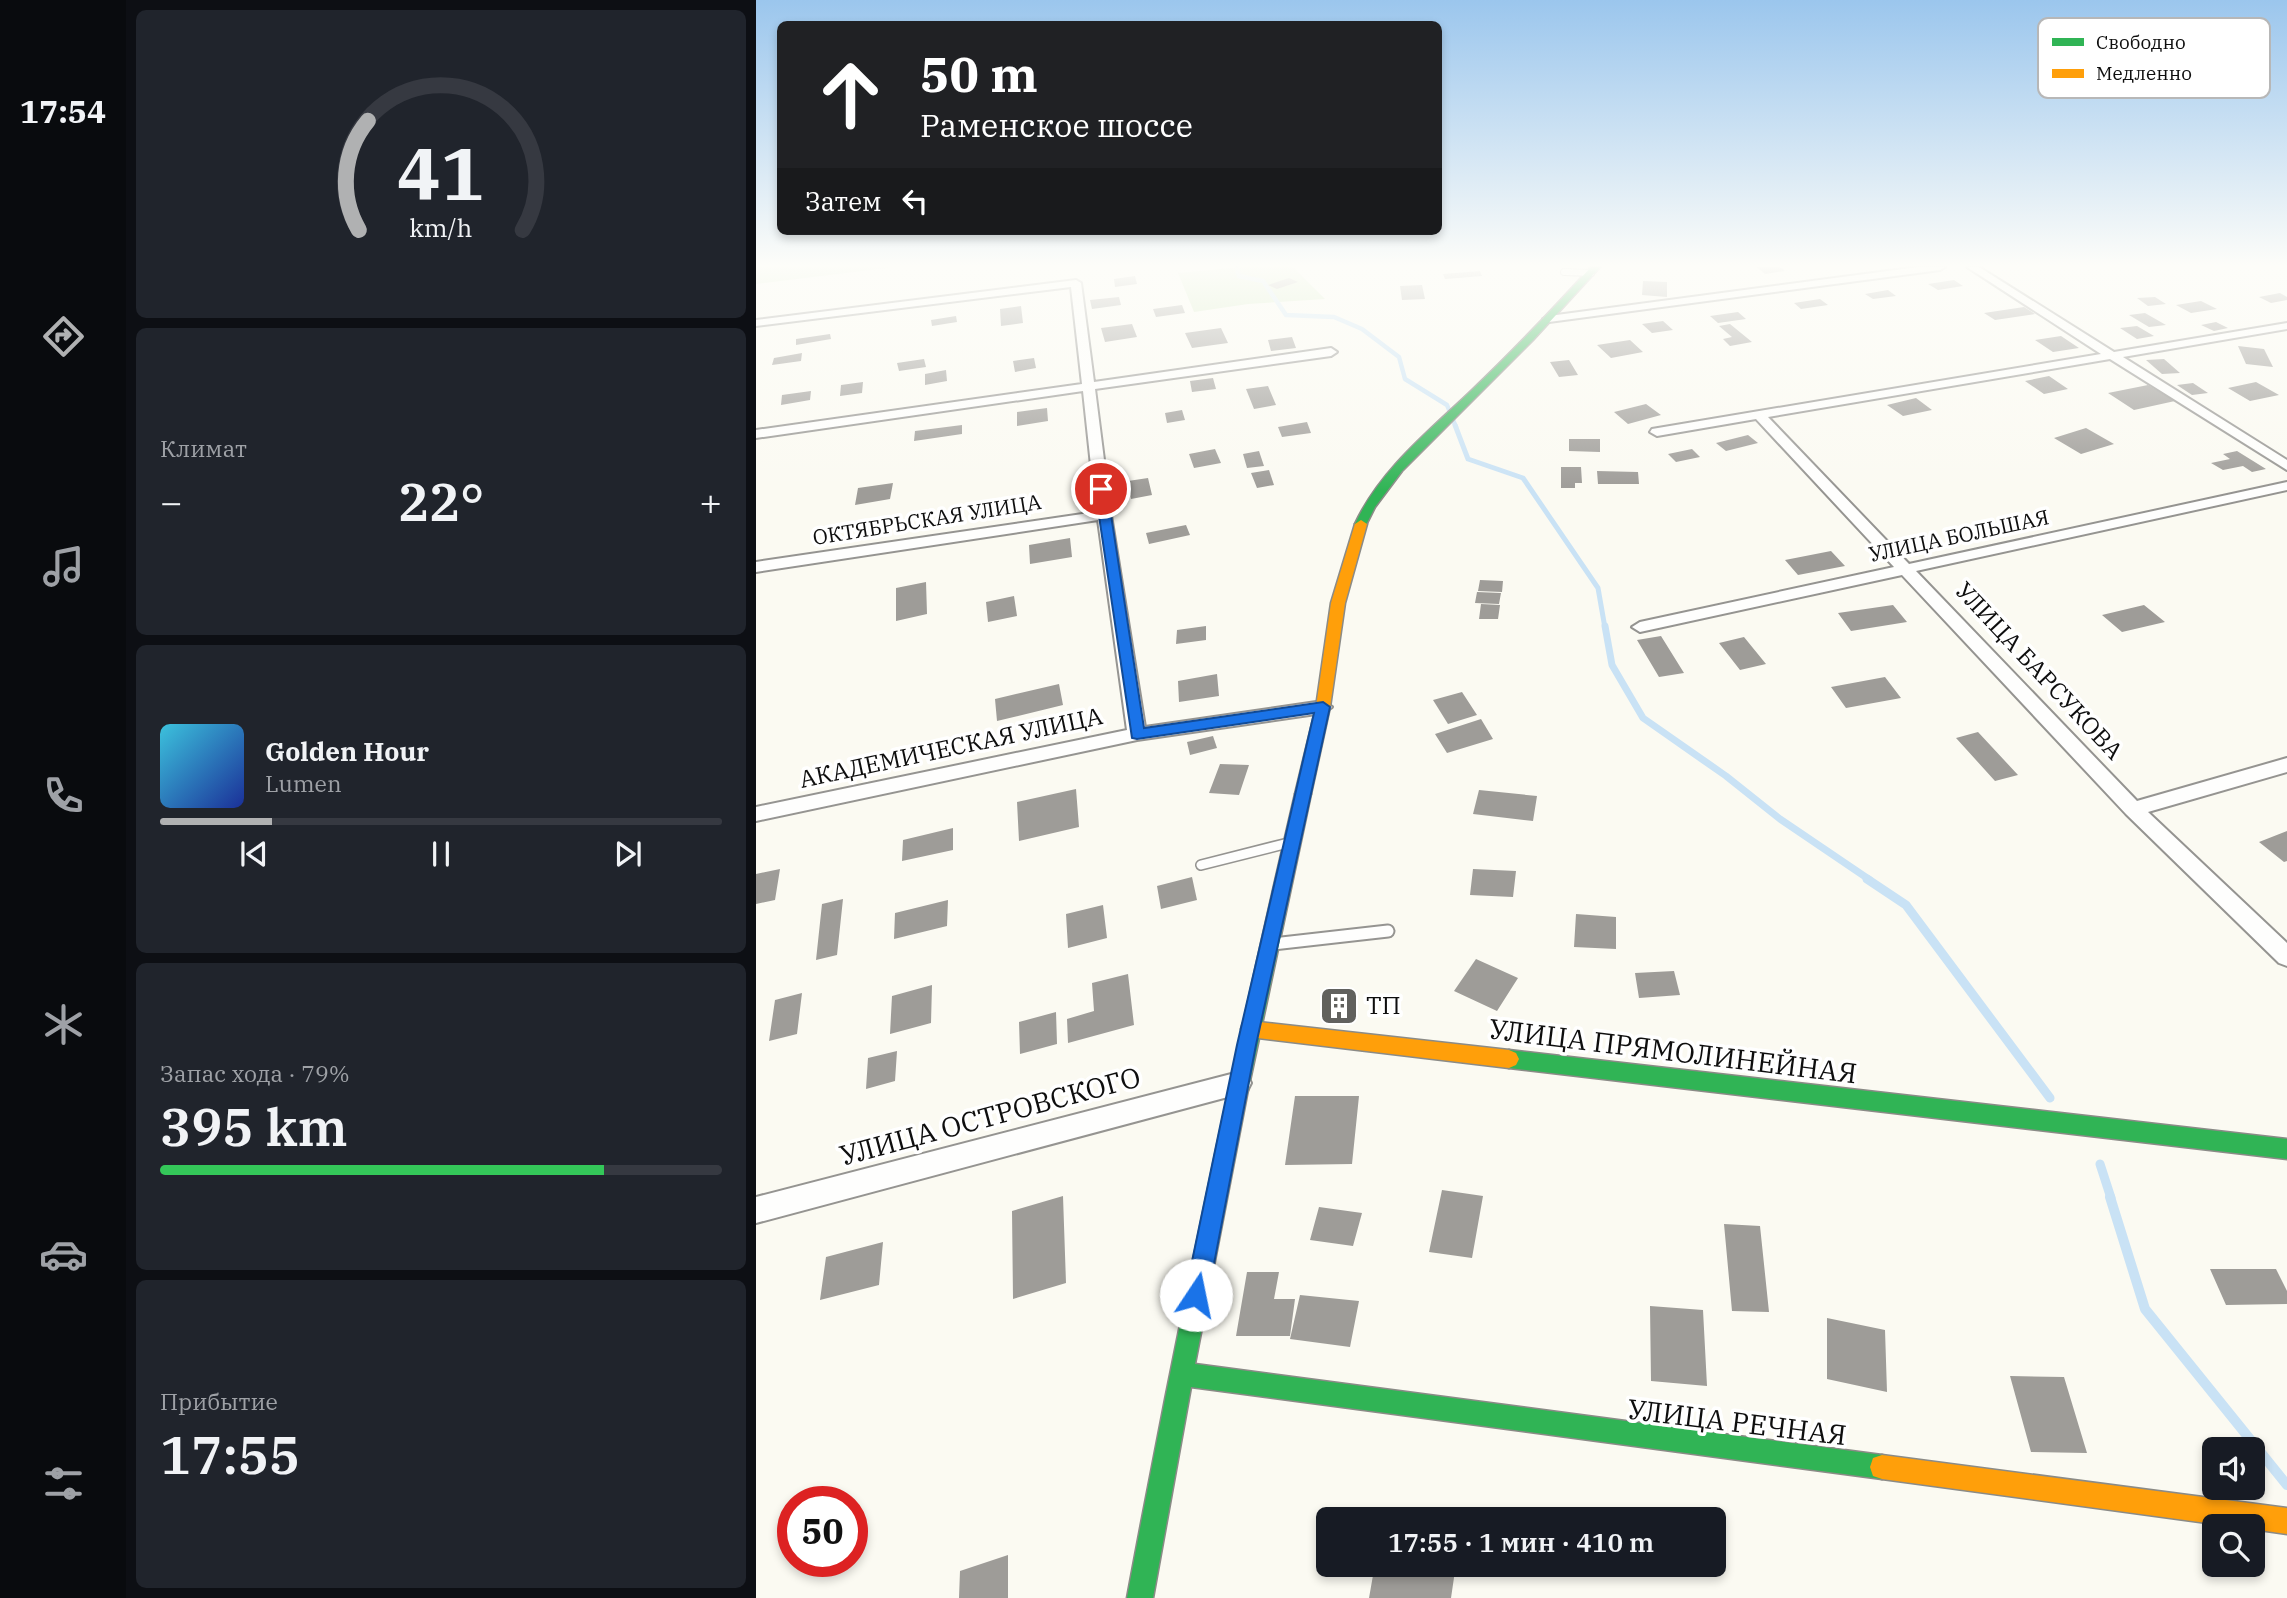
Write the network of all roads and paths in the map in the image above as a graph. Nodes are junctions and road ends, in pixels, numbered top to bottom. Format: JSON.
{"nodes":[{"id":1,"x":1083,"y":342,"type":"edge"},
{"id":2,"x":1527,"y":342,"type":"edge"},
{"id":3,"x":2089,"y":342,"type":"edge"},
{"id":4,"x":2192,"y":342,"type":"edge"},
{"id":5,"x":1331,"y":352,"type":"dead end"},
{"id":6,"x":2110,"y":355,"type":"junction"},
{"id":7,"x":1089,"y":387,"type":"junction"},
{"id":8,"x":1759,"y":415,"type":"junction"},
{"id":9,"x":1657,"y":432,"type":"dead end"},
{"id":10,"x":756,"y":434,"type":"edge"},
{"id":11,"x":2287,"y":467,"type":"edge"},
{"id":12,"x":2287,"y":486,"type":"edge"},
{"id":13,"x":1104,"y":515,"type":"junction"},
{"id":14,"x":756,"y":567,"type":"edge"},
{"id":15,"x":1906,"y":569,"type":"junction"},
{"id":16,"x":1640,"y":627,"type":"dead end"},
{"id":17,"x":1323,"y":707,"type":"junction"},
{"id":18,"x":1137,"y":734,"type":"junction"},
{"id":19,"x":2287,"y":765,"type":"edge"},
{"id":20,"x":2133,"y":809,"type":"junction"},
{"id":21,"x":756,"y":814,"type":"edge"},
{"id":22,"x":1294,"y":842,"type":"junction"},
{"id":23,"x":1201,"y":865,"type":"dead end"},
{"id":24,"x":1388,"y":931,"type":"dead end"},
{"id":25,"x":1270,"y":945,"type":"junction"},
{"id":26,"x":2287,"y":957,"type":"edge"},
{"id":27,"x":1250,"y":1029,"type":"junction"},
{"id":28,"x":1239,"y":1083,"type":"junction"},
{"id":29,"x":2287,"y":1149,"type":"edge"},
{"id":30,"x":756,"y":1210,"type":"edge"},
{"id":31,"x":1180,"y":1374,"type":"junction"},
{"id":32,"x":2287,"y":1521,"type":"edge"},
{"id":33,"x":1140,"y":1598,"type":"edge"}],
"edges":[{"from":1,"to":7,"type":"street"},
{"from":2,"to":17,"type":"main road"},
{"from":3,"to":6,"type":"street"},
{"from":4,"to":6,"type":"street"},
{"from":5,"to":7,"type":"street"},
{"from":6,"to":8,"type":"street"},
{"from":6,"to":11,"type":"street"},
{"from":7,"to":10,"type":"street"},
{"from":7,"to":13,"type":"street"},
{"from":8,"to":9,"type":"street"},
{"from":8,"to":15,"type":"street","name":"УЛИЦА БАРСУКОВА"},
{"from":12,"to":15,"type":"street","name":"УЛИЦА БОЛЬШАЯ"},
{"from":13,"to":14,"type":"street","name":"ОКТЯБРЬСКАЯ УЛИЦА"},
{"from":13,"to":18,"type":"street"},
{"from":15,"to":16,"type":"street","name":"УЛИЦА БОЛЬШАЯ"},
{"from":15,"to":20,"type":"street","name":"УЛИЦА БАРСУКОВА"},
{"from":17,"to":18,"type":"street","name":"АКАДЕМИЧЕСКАЯ УЛИЦА"},
{"from":17,"to":22,"type":"main road"},
{"from":18,"to":21,"type":"street","name":"АКАДЕМИЧЕСКАЯ УЛИЦА"},
{"from":19,"to":20,"type":"street"},
{"from":20,"to":26,"type":"street","name":"УЛИЦА БАРСУКОВА"},
{"from":22,"to":23,"type":"lane"},
{"from":22,"to":25,"type":"main road"},
{"from":24,"to":25,"type":"lane"},
{"from":25,"to":27,"type":"main road"},
{"from":27,"to":28,"type":"main road"},
{"from":27,"to":29,"type":"main road","name":"УЛИЦА ПРЯМОЛИНЕЙНАЯ"},
{"from":28,"to":30,"type":"street","name":"УЛИЦА ОСТРОВСКОГО"},
{"from":28,"to":31,"type":"main road"},
{"from":31,"to":32,"type":"main road","name":"УЛИЦА РЕЧНАЯ"},
{"from":31,"to":33,"type":"main road"}]}
